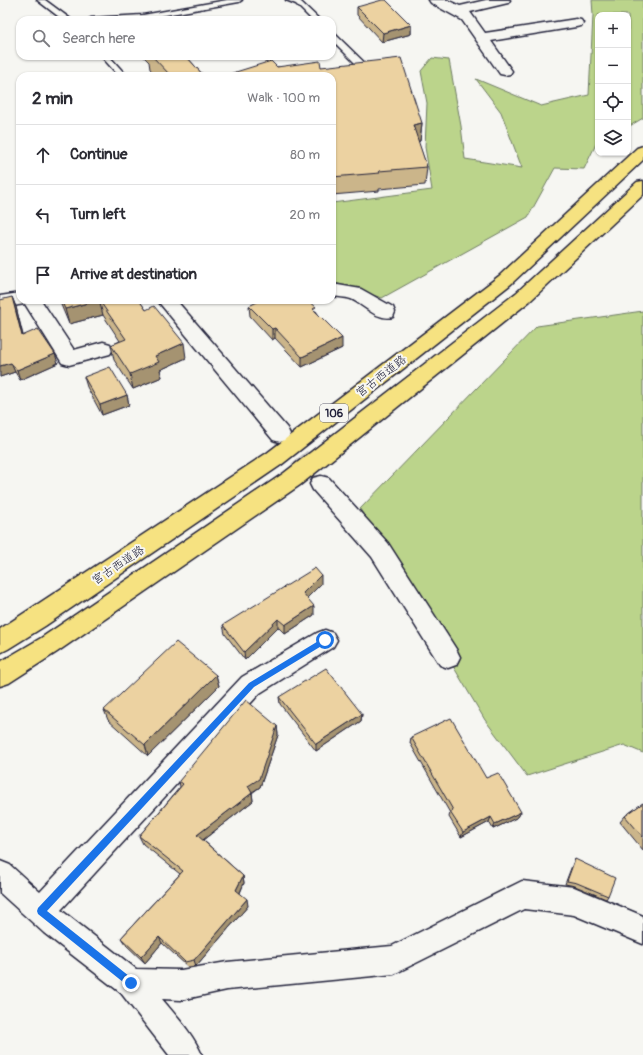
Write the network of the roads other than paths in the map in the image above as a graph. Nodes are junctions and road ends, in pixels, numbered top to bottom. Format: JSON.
{"nodes":[{"id":1,"x":40,"y":0,"type":"edge"},
{"id":2,"x":239,"y":0,"type":"edge"},
{"id":3,"x":289,"y":0,"type":"edge"},
{"id":4,"x":436,"y":0,"type":"edge"},
{"id":5,"x":503,"y":0,"type":"edge"},
{"id":6,"x":300,"y":1,"type":"edge"},
{"id":7,"x":458,"y":11,"type":"junction"},
{"id":8,"x":62,"y":16,"type":"edge"},
{"id":9,"x":149,"y":16,"type":"edge"},
{"id":10,"x":313,"y":16,"type":"edge"},
{"id":11,"x":576,"y":23,"type":"dead end"},
{"id":12,"x":481,"y":38,"type":"junction"},
{"id":13,"x":336,"y":40,"type":"edge"},
{"id":14,"x":109,"y":60,"type":"edge"},
{"id":15,"x":505,"y":71,"type":"dead end"},
{"id":16,"x":119,"y":72,"type":"edge"},
{"id":17,"x":368,"y":72,"type":"edge"},
{"id":18,"x":643,"y":151,"type":"edge"},
{"id":19,"x":643,"y":186,"type":"edge"},
{"id":20,"x":336,"y":291,"type":"edge"},
{"id":21,"x":16,"y":299,"type":"edge"},
{"id":22,"x":0,"y":302,"type":"edge"},
{"id":23,"x":35,"y":304,"type":"edge"},
{"id":24,"x":169,"y":304,"type":"edge"},
{"id":25,"x":386,"y":312,"type":"dead end"},
{"id":26,"x":103,"y":349,"type":"dead end"},
{"id":27,"x":280,"y":434,"type":"tunnel mouth"},
{"id":28,"x":321,"y":484,"type":"tunnel mouth"},
{"id":29,"x":325,"y":640,"type":"dead end"},
{"id":30,"x":0,"y":642,"type":"edge"},
{"id":31,"x":448,"y":658,"type":"dead end"},
{"id":32,"x":0,"y":675,"type":"edge"},
{"id":33,"x":0,"y":875,"type":"edge"},
{"id":34,"x":41,"y":911,"type":"junction"},
{"id":35,"x":643,"y":930,"type":"edge"},
{"id":36,"x":131,"y":983,"type":"junction"},
{"id":37,"x":187,"y":1055,"type":"edge"}],
"edges":[{"from":1,"to":8,"type":"lane"},
{"from":2,"to":9,"type":"lane"},
{"from":3,"to":6,"type":"lane"},
{"from":4,"to":7,"type":"street"},
{"from":5,"to":7,"type":"street"},
{"from":6,"to":10,"type":"lane"},
{"from":7,"to":12,"type":"street"},
{"from":11,"to":12,"type":"street"},
{"from":12,"to":15,"type":"street"},
{"from":13,"to":17,"type":"lane"},
{"from":14,"to":16,"type":"lane"},
{"from":18,"to":30,"type":"highway","name":"宮古西道路","number":"106"},
{"from":19,"to":32,"type":"highway","number":"106"},
{"from":20,"to":25,"type":"street"},
{"from":21,"to":22,"type":"street"},
{"from":23,"to":26,"type":"street"},
{"from":24,"to":27,"type":"street"},
{"from":28,"to":31,"type":"street"},
{"from":29,"to":34,"type":"street"},
{"from":33,"to":34,"type":"street"},
{"from":34,"to":36,"type":"street"},
{"from":35,"to":36,"type":"street"},
{"from":36,"to":37,"type":"street"}]}
